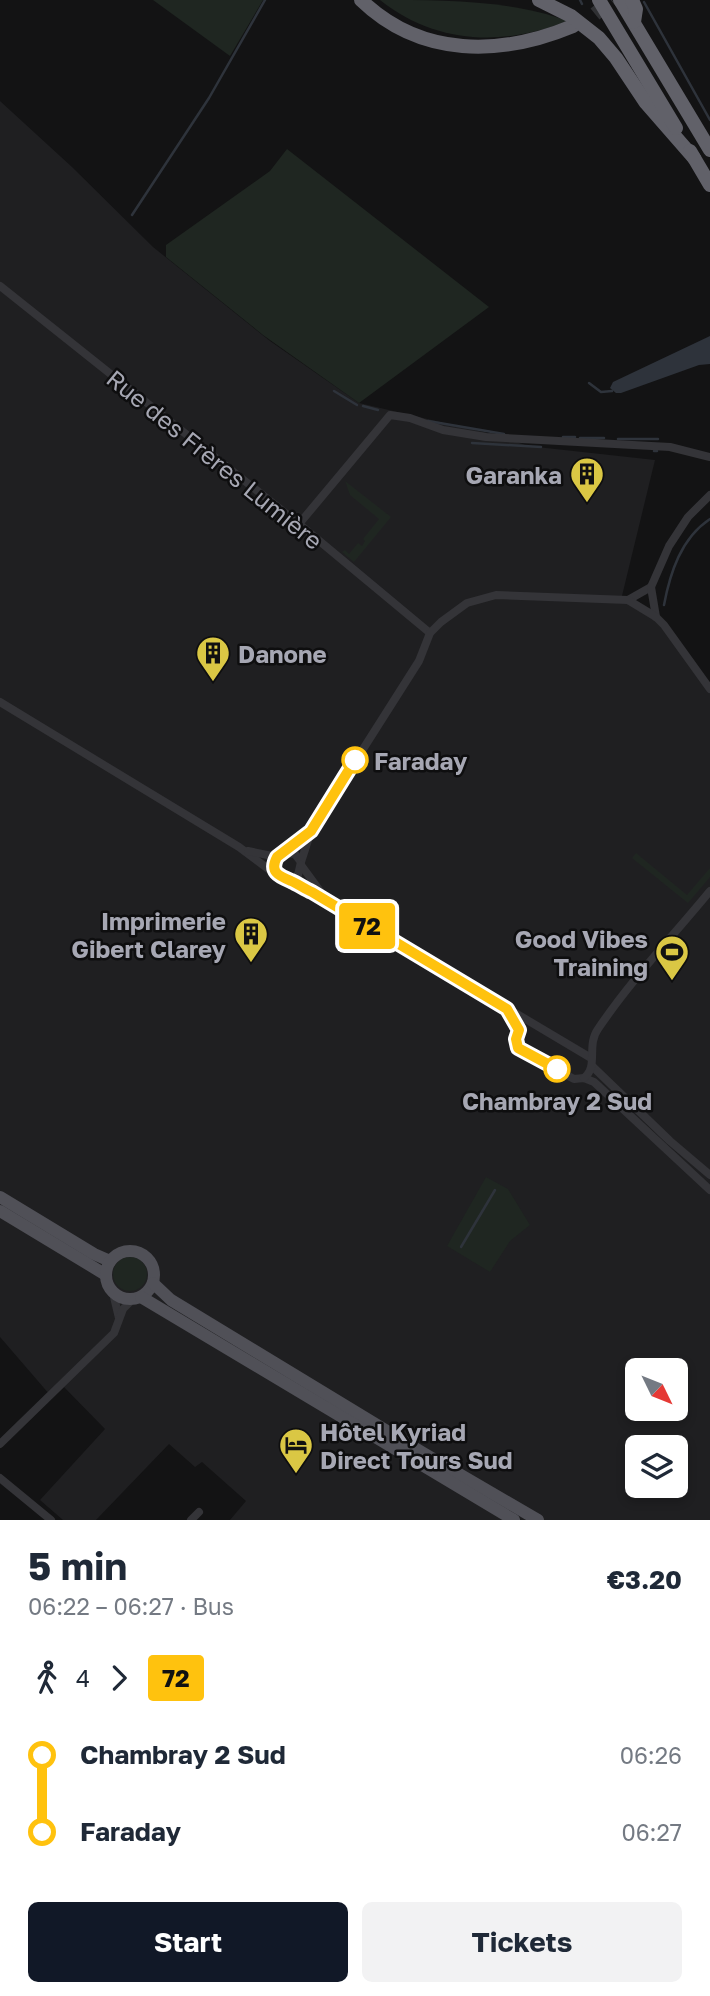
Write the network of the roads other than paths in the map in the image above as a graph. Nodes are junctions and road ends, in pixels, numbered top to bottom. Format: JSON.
{"nodes":[{"id":1,"x":361,"y":0,"type":"edge"},
{"id":2,"x":539,"y":0,"type":"edge"},
{"id":3,"x":620,"y":0,"type":"edge"},
{"id":4,"x":632,"y":0,"type":"edge"},
{"id":5,"x":588,"y":15,"type":"edge"},
{"id":6,"x":634,"y":24,"type":"junction"},
{"id":7,"x":710,"y":150,"type":"edge"},
{"id":8,"x":694,"y":159,"type":"junction"},
{"id":9,"x":710,"y":185,"type":"edge"},
{"id":10,"x":0,"y":286,"type":"edge"},
{"id":11,"x":710,"y":457,"type":"edge"},
{"id":12,"x":710,"y":495,"type":"edge"},
{"id":13,"x":299,"y":524,"type":"junction"},
{"id":14,"x":651,"y":587,"type":"junction"},
{"id":15,"x":628,"y":600,"type":"junction"},
{"id":16,"x":656,"y":617,"type":"junction"},
{"id":17,"x":430,"y":633,"type":"junction"},
{"id":18,"x":710,"y":689,"type":"edge"},
{"id":19,"x":0,"y":702,"type":"edge"},
{"id":20,"x":311,"y":831,"type":"junction"},
{"id":21,"x":239,"y":847,"type":"junction"},
{"id":22,"x":279,"y":855,"type":"junction"},
{"id":23,"x":301,"y":864,"type":"junction"},
{"id":24,"x":275,"y":872,"type":"junction"},
{"id":25,"x":289,"y":880,"type":"junction"},
{"id":26,"x":710,"y":891,"type":"edge"},
{"id":27,"x":329,"y":903,"type":"junction"},
{"id":28,"x":507,"y":1009,"type":"junction"},
{"id":29,"x":535,"y":1026,"type":"junction"},
{"id":30,"x":519,"y":1030,"type":"junction"},
{"id":31,"x":592,"y":1062,"type":"junction"},
{"id":32,"x":584,"y":1078,"type":"junction"},
{"id":33,"x":710,"y":1175,"type":"edge"},
{"id":34,"x":710,"y":1190,"type":"edge"},
{"id":35,"x":0,"y":1197,"type":"edge"},
{"id":36,"x":0,"y":1211,"type":"edge"},
{"id":37,"x":110,"y":1261,"type":"junction"},
{"id":38,"x":106,"y":1275,"type":"junction"},
{"id":39,"x":153,"y":1283,"type":"junction"},
{"id":40,"x":113,"y":1293,"type":"junction"},
{"id":41,"x":137,"y":1298,"type":"junction"},
{"id":42,"x":119,"y":1318,"type":"junction"},
{"id":43,"x":0,"y":1444,"type":"edge"},
{"id":44,"x":0,"y":1478,"type":"edge"},
{"id":45,"x":199,"y":1512,"type":"dead end"},
{"id":46,"x":51,"y":1520,"type":"edge"},
{"id":47,"x":191,"y":1520,"type":"edge"},
{"id":48,"x":514,"y":1520,"type":"edge"},
{"id":49,"x":538,"y":1520,"type":"edge"}],
"edges":[{"from":1,"to":5,"type":"highway"},
{"from":2,"to":8,"type":"highway"},
{"from":3,"to":6,"type":"highway"},
{"from":4,"to":6,"type":"highway"},
{"from":5,"to":8,"type":"highway"},
{"from":6,"to":7,"type":"highway"},
{"from":8,"to":9,"type":"highway"},
{"from":10,"to":13,"type":"street","name":"Rue des Frères Lumière"},
{"from":11,"to":13,"type":"street"},
{"from":12,"to":14,"type":"street"},
{"from":13,"to":17,"type":"street","name":"Rue des Frères Lumière"},
{"from":14,"to":15,"type":"street"},
{"from":14,"to":16,"type":"street"},
{"from":15,"to":16,"type":"street"},
{"from":15,"to":17,"type":"street"},
{"from":16,"to":18,"type":"street"},
{"from":17,"to":20,"type":"street"},
{"from":19,"to":21,"type":"street"},
{"from":20,"to":22,"type":"street"},
{"from":20,"to":23,"type":"street"},
{"from":21,"to":22,"type":"street"},
{"from":21,"to":24,"type":"street"},
{"from":22,"to":23,"type":"street"},
{"from":22,"to":24,"type":"street"},
{"from":23,"to":25,"type":"street"},
{"from":23,"to":27,"type":"street"},
{"from":24,"to":25,"type":"street"},
{"from":25,"to":27,"type":"street"},
{"from":26,"to":31,"type":"street"},
{"from":27,"to":28,"type":"street"},
{"from":28,"to":29,"type":"street"},
{"from":28,"to":30,"type":"street"},
{"from":29,"to":30,"type":"street"},
{"from":29,"to":31,"type":"street"},
{"from":30,"to":32,"type":"street"},
{"from":31,"to":32,"type":"street"},
{"from":31,"to":33,"type":"street"},
{"from":32,"to":34,"type":"street"},
{"from":35,"to":37,"type":"main road"},
{"from":36,"to":38,"type":"main road"},
{"from":37,"to":38,"type":"main road"},
{"from":37,"to":39,"type":"main road"},
{"from":38,"to":40,"type":"main road"},
{"from":39,"to":41,"type":"main road"},
{"from":39,"to":49,"type":"main road"},
{"from":40,"to":41,"type":"main road"},
{"from":40,"to":42,"type":"street"},
{"from":41,"to":42,"type":"street"},
{"from":41,"to":48,"type":"main road"},
{"from":42,"to":43,"type":"street"},
{"from":44,"to":46,"type":"street"},
{"from":45,"to":47,"type":"street"}]}
